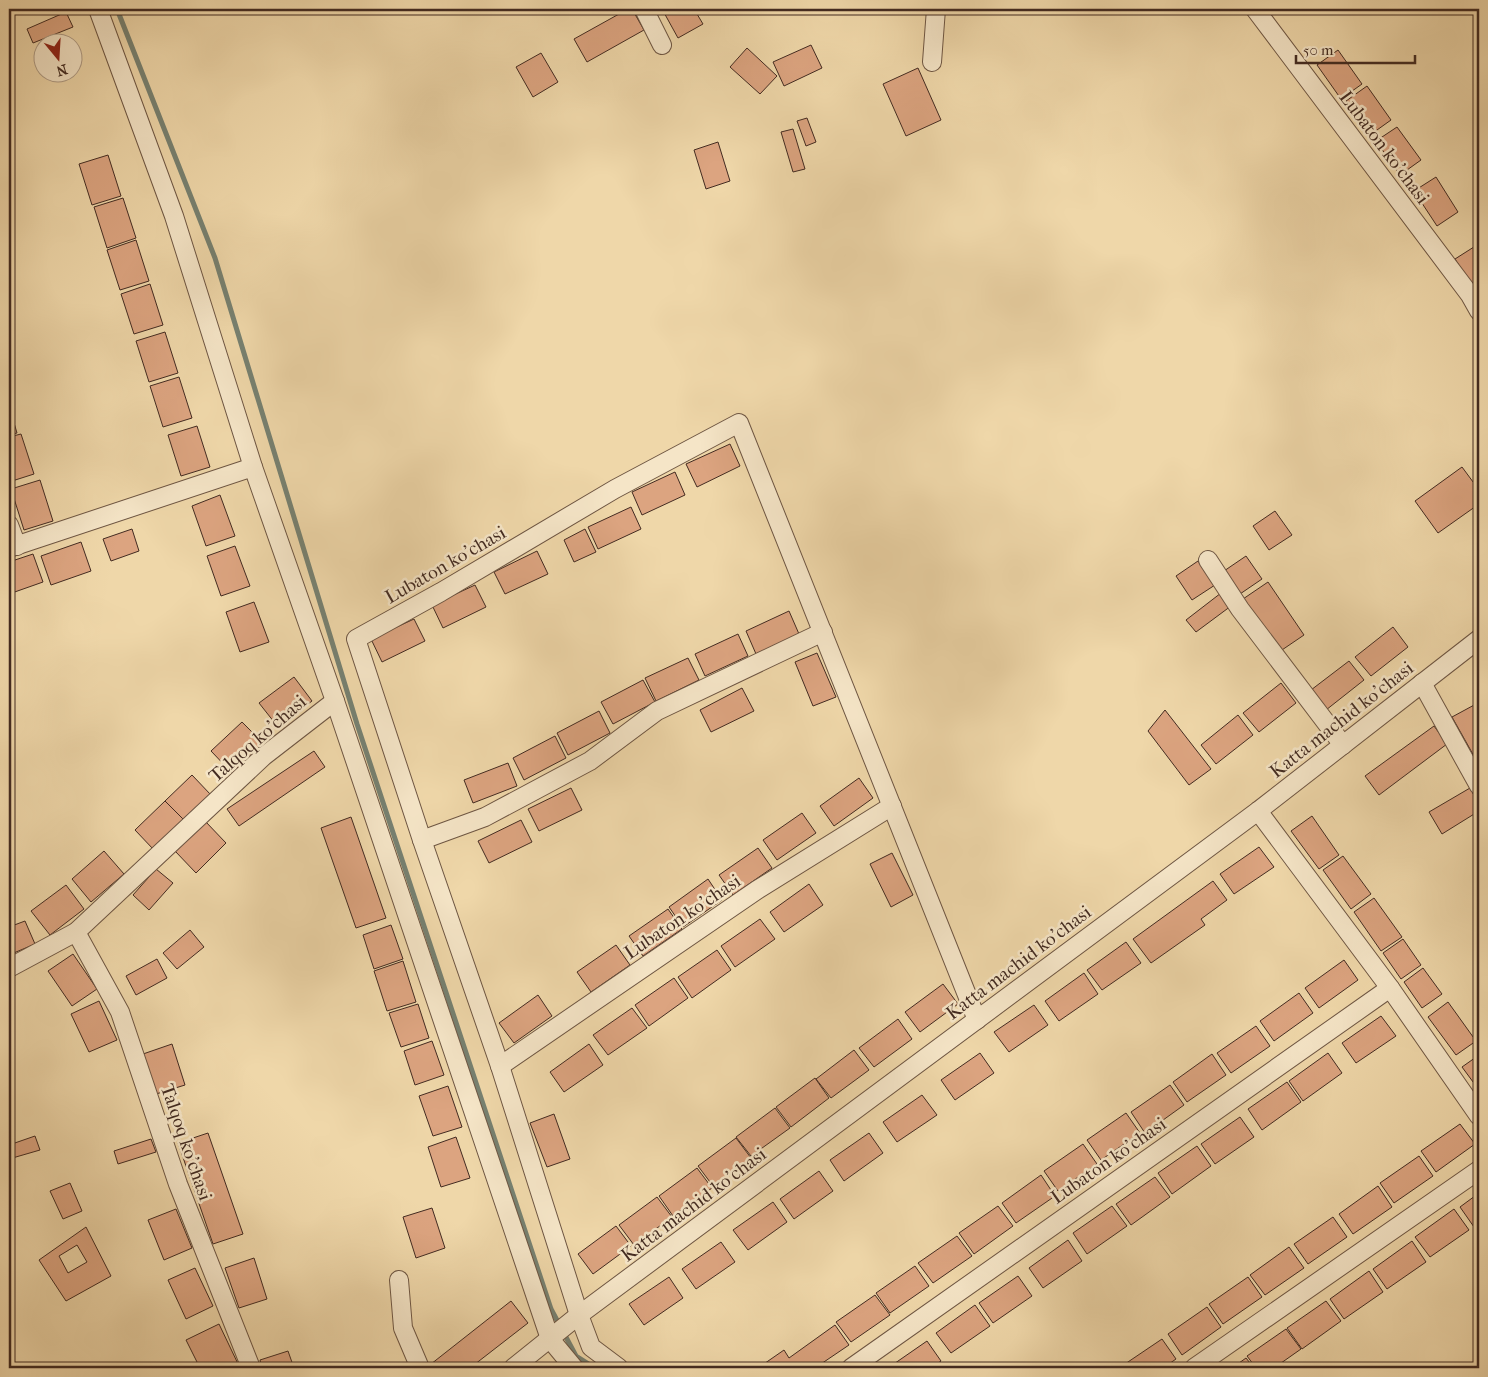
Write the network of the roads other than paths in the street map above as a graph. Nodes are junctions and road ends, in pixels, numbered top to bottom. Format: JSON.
{"nodes":[{"id":1,"x":98,"y":9,"type":"edge"},
{"id":2,"x":644,"y":9,"type":"edge"},
{"id":3,"x":936,"y":9,"type":"edge"},
{"id":4,"x":1255,"y":9,"type":"edge"},
{"id":5,"x":662,"y":45,"type":"dead end"},
{"id":6,"x":932,"y":62,"type":"dead end"},
{"id":7,"x":1479,"y":311,"type":"edge"},
{"id":8,"x":253,"y":467,"type":"junction"},
{"id":9,"x":9,"y":525,"type":"edge"},
{"id":10,"x":13,"y":547,"type":"edge"},
{"id":11,"x":1208,"y":560,"type":"dead end"},
{"id":12,"x":823,"y":632,"type":"junction"},
{"id":13,"x":1479,"y":639,"type":"edge"},
{"id":14,"x":1422,"y":683,"type":"junction"},
{"id":15,"x":335,"y":701,"type":"junction"},
{"id":16,"x":1343,"y":745,"type":"junction"},
{"id":17,"x":1479,"y":786,"type":"edge"},
{"id":18,"x":892,"y":806,"type":"junction"},
{"id":19,"x":1258,"y":811,"type":"junction"},
{"id":20,"x":422,"y":840,"type":"junction"},
{"id":21,"x":76,"y":932,"type":"junction"},
{"id":22,"x":9,"y":968,"type":"edge"},
{"id":23,"x":1390,"y":988,"type":"junction"},
{"id":24,"x":977,"y":1020,"type":"junction"},
{"id":25,"x":500,"y":1066,"type":"junction"},
{"id":26,"x":1479,"y":1116,"type":"edge"},
{"id":27,"x":1479,"y":1170,"type":"edge"},
{"id":28,"x":399,"y":1280,"type":"dead end"},
{"id":29,"x":579,"y":1315,"type":"junction"},
{"id":30,"x":550,"y":1339,"type":"junction"},
{"id":31,"x":250,"y":1368,"type":"edge"},
{"id":32,"x":420,"y":1368,"type":"edge"},
{"id":33,"x":513,"y":1368,"type":"edge"},
{"id":34,"x":574,"y":1368,"type":"edge"},
{"id":35,"x":619,"y":1368,"type":"edge"},
{"id":36,"x":851,"y":1368,"type":"edge"},
{"id":37,"x":1194,"y":1368,"type":"edge"}],
"edges":[{"from":1,"to":8,"type":"street"},
{"from":2,"to":5,"type":"street"},
{"from":3,"to":6,"type":"street"},
{"from":4,"to":7,"type":"street","name":"Lubaton ko'chasi"},
{"from":8,"to":10,"type":"street"},
{"from":8,"to":15,"type":"street"},
{"from":9,"to":10,"type":"street"},
{"from":11,"to":16,"type":"street"},
{"from":12,"to":18,"type":"street"},
{"from":12,"to":20,"type":"street"},
{"from":12,"to":20,"type":"street","name":"Lubaton ko'chasi"},
{"from":13,"to":14,"type":"street","name":"Katta machid ko'chasi"},
{"from":14,"to":16,"type":"street","name":"Katta machid ko'chasi"},
{"from":14,"to":17,"type":"street"},
{"from":15,"to":21,"type":"street","name":"Talqoq ko'chasi"},
{"from":15,"to":30,"type":"street"},
{"from":16,"to":19,"type":"street","name":"Katta machid ko'chasi"},
{"from":18,"to":24,"type":"street"},
{"from":18,"to":25,"type":"street","name":"Lubaton ko'chasi"},
{"from":19,"to":23,"type":"street"},
{"from":19,"to":24,"type":"street","name":"Katta machid ko'chasi"},
{"from":20,"to":25,"type":"street","name":"Lubaton ko'chasi"},
{"from":21,"to":22,"type":"street","name":"Talqoq ko'chasi"},
{"from":21,"to":31,"type":"street","name":"Talqoq ko'chasi"},
{"from":23,"to":26,"type":"street"},
{"from":23,"to":36,"type":"street","name":"Lubaton ko'chasi"},
{"from":24,"to":29,"type":"street","name":"Katta machid ko'chasi"},
{"from":25,"to":29,"type":"street","name":"Lubaton ko'chasi"},
{"from":27,"to":37,"type":"street"},
{"from":28,"to":32,"type":"street"},
{"from":29,"to":30,"type":"street","name":"Katta machid ko'chasi"},
{"from":29,"to":35,"type":"street","name":"Lubaton ko'chasi"},
{"from":30,"to":33,"type":"street","name":"Katta machid ko'chasi"},
{"from":30,"to":34,"type":"street"}]}
